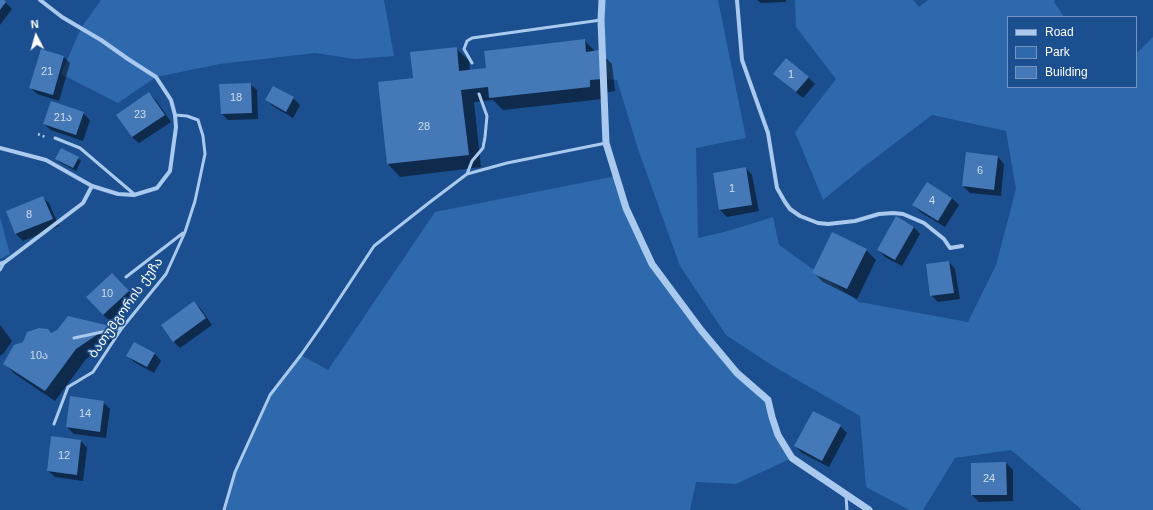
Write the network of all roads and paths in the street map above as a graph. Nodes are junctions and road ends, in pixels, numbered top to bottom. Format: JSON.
{"nodes":[{"id":1,"x":40,"y":0,"type":"edge"},
{"id":2,"x":602,"y":0,"type":"edge"},
{"id":3,"x":737,"y":0,"type":"edge"},
{"id":4,"x":601,"y":20,"type":"junction"},
{"id":5,"x":472,"y":64,"type":"dead end"},
{"id":6,"x":479,"y":94,"type":"dead end"},
{"id":7,"x":175,"y":115,"type":"junction"},
{"id":8,"x":55,"y":138,"type":"dead end"},
{"id":9,"x":606,"y":143,"type":"junction"},
{"id":10,"x":0,"y":148,"type":"edge"},
{"id":11,"x":468,"y":174,"type":"junction"},
{"id":12,"x":92,"y":186,"type":"junction"},
{"id":13,"x":134,"y":195,"type":"junction"},
{"id":14,"x":185,"y":232,"type":"junction"},
{"id":15,"x":962,"y":246,"type":"dead end"},
{"id":16,"x":5,"y":262,"type":"junction"},
{"id":17,"x":0,"y":264,"type":"edge"},
{"id":18,"x":0,"y":270,"type":"edge"},
{"id":19,"x":126,"y":277,"type":"dead end"},
{"id":20,"x":122,"y":328,"type":"junction"},
{"id":21,"x":74,"y":338,"type":"dead end"},
{"id":22,"x":54,"y":424,"type":"dead end"},
{"id":23,"x":846,"y":494,"type":"junction"},
{"id":24,"x":224,"y":510,"type":"edge"},
{"id":25,"x":847,"y":510,"type":"edge"},
{"id":26,"x":869,"y":510,"type":"edge"}],
"edges":[{"from":1,"to":7,"type":"street"},
{"from":2,"to":4,"type":"street"},
{"from":3,"to":15,"type":"street"},
{"from":4,"to":5,"type":"lane"},
{"from":4,"to":9,"type":"street"},
{"from":6,"to":11,"type":"lane"},
{"from":7,"to":13,"type":"street"},
{"from":7,"to":14,"type":"lane","name":"ბათუმგორის ქუჩა"},
{"from":8,"to":13,"type":"lane"},
{"from":9,"to":11,"type":"lane"},
{"from":9,"to":23,"type":"street"},
{"from":10,"to":12,"type":"street"},
{"from":11,"to":24,"type":"lane"},
{"from":12,"to":13,"type":"street"},
{"from":12,"to":16,"type":"street"},
{"from":14,"to":19,"type":"lane"},
{"from":14,"to":20,"type":"lane","name":"ბათუმგორის ქუჩა"},
{"from":16,"to":17,"type":"street"},
{"from":16,"to":18,"type":"lane"},
{"from":20,"to":21,"type":"lane"},
{"from":20,"to":22,"type":"lane","name":"ბათუმგორის ქუჩა"},
{"from":23,"to":25,"type":"lane"},
{"from":23,"to":26,"type":"street"}]}
